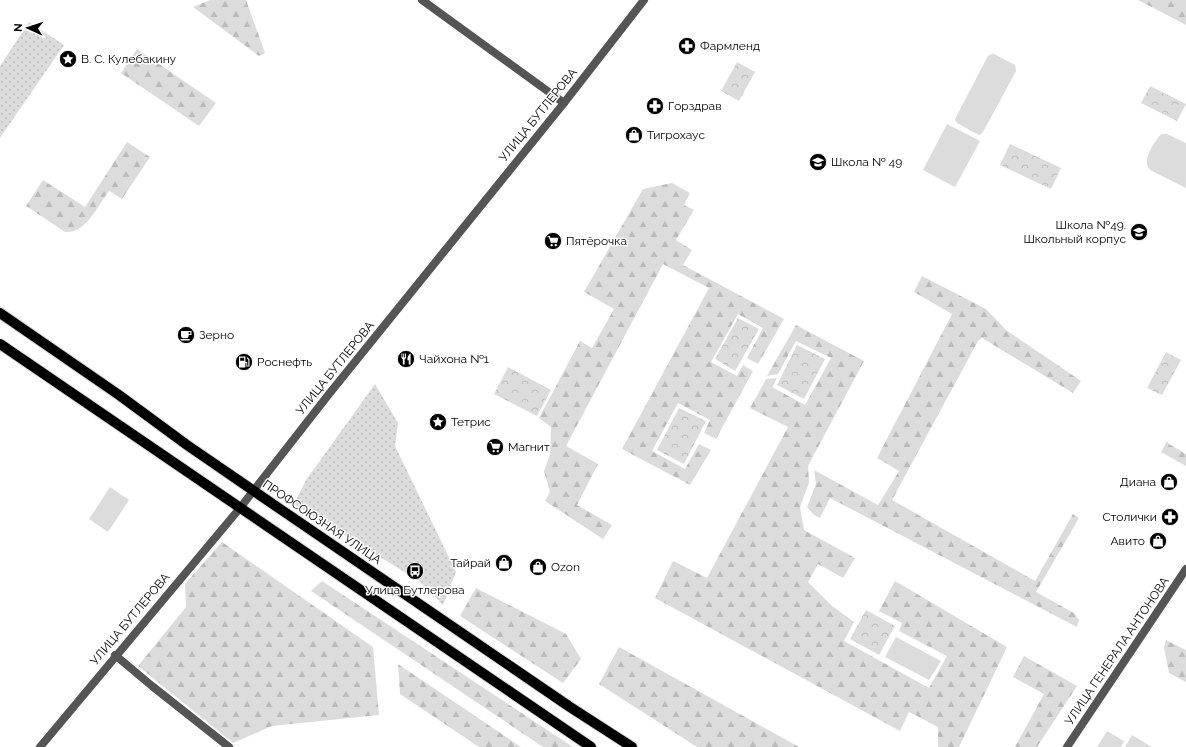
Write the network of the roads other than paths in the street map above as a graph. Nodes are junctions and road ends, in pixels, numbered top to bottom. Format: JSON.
{"nodes":[{"id":1,"x":422,"y":0,"type":"edge"},
{"id":2,"x":644,"y":0,"type":"edge"},
{"id":3,"x":564,"y":102,"type":"junction"},
{"id":4,"x":0,"y":313,"type":"edge"},
{"id":5,"x":0,"y":344,"type":"edge"},
{"id":6,"x":253,"y":491,"type":"junction"},
{"id":7,"x":240,"y":508,"type":"junction"},
{"id":8,"x":1186,"y":569,"type":"edge"},
{"id":9,"x":116,"y":655,"type":"junction"},
{"id":10,"x":40,"y":747,"type":"edge"},
{"id":11,"x":229,"y":747,"type":"edge"},
{"id":12,"x":591,"y":747,"type":"edge"},
{"id":13,"x":632,"y":747,"type":"edge"},
{"id":14,"x":1067,"y":747,"type":"edge"}],
"edges":[{"from":1,"to":3,"type":"street"},
{"from":2,"to":3,"type":"street","name":"УЛИЦА БУТЛЕРОВА"},
{"from":3,"to":6,"type":"street","name":"УЛИЦА БУТЛЕРОВА"},
{"from":4,"to":6,"type":"main road","name":"ПРОФСОЮЗНАЯ УЛИЦА"},
{"from":5,"to":7,"type":"main road"},
{"from":6,"to":7,"type":"street","name":"УЛИЦА БУТЛЕРОВА"},
{"from":6,"to":13,"type":"main road","name":"ПРОФСОЮЗНАЯ УЛИЦА"},
{"from":7,"to":9,"type":"street","name":"УЛИЦА БУТЛЕРОВА"},
{"from":7,"to":12,"type":"main road"},
{"from":8,"to":14,"type":"street","name":"УЛИЦА ГЕНЕРАЛА АНТОНОВА"},
{"from":9,"to":10,"type":"street","name":"УЛИЦА БУТЛЕРОВА"},
{"from":9,"to":11,"type":"street"}]}
